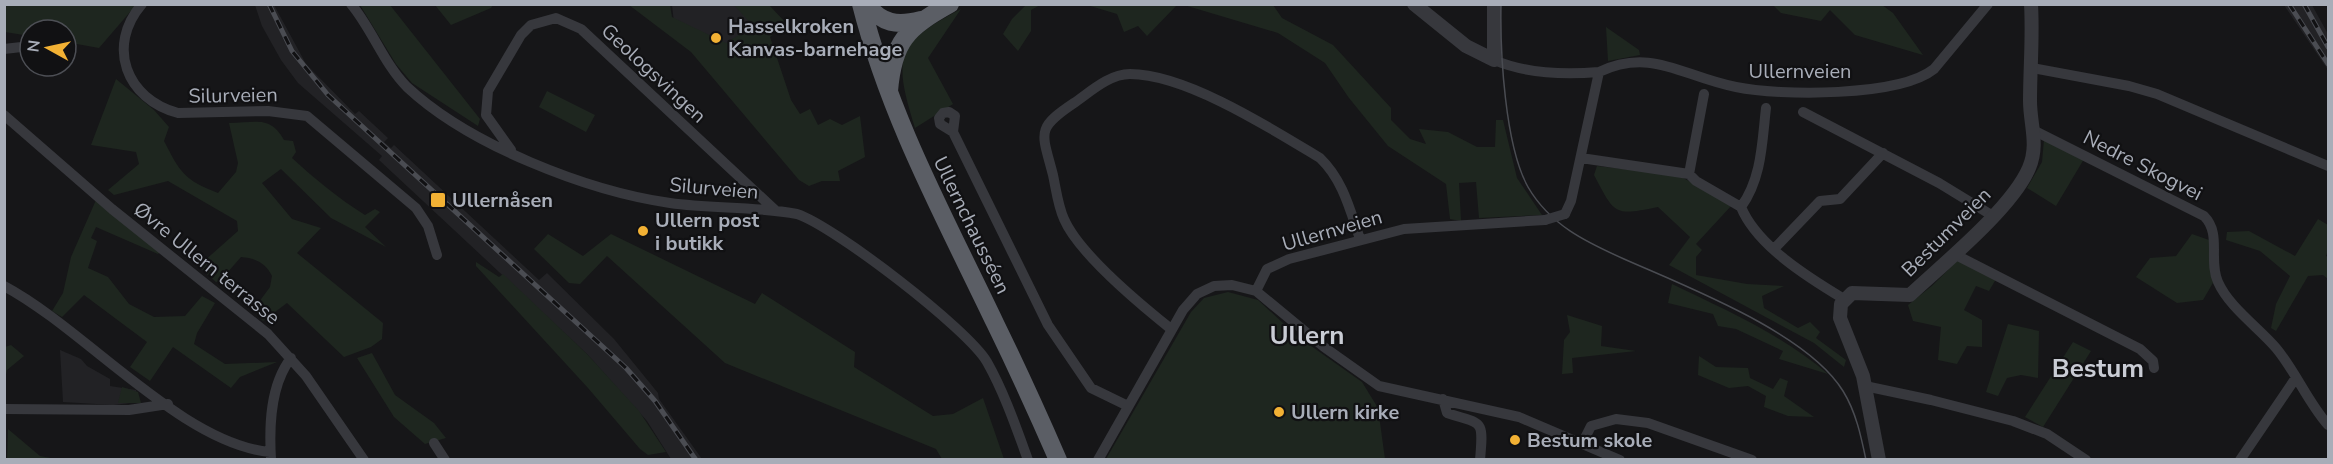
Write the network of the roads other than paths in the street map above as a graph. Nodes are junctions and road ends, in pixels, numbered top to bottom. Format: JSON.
{"nodes":[{"id":1,"x":142,"y":4,"type":"edge"},
{"id":2,"x":351,"y":4,"type":"edge"},
{"id":3,"x":849,"y":4,"type":"edge"},
{"id":4,"x":863,"y":4,"type":"edge"},
{"id":5,"x":950,"y":4,"type":"edge"},
{"id":6,"x":1414,"y":4,"type":"edge"},
{"id":7,"x":1494,"y":4,"type":"edge"},
{"id":8,"x":1988,"y":4,"type":"edge"},
{"id":9,"x":2031,"y":4,"type":"edge"},
{"id":10,"x":921,"y":20,"type":"junction"},
{"id":11,"x":1494,"y":60,"type":"junction"},
{"id":12,"x":2032,"y":68,"type":"junction"},
{"id":13,"x":1599,"y":72,"type":"junction"},
{"id":14,"x":1704,"y":94,"type":"dead end"},
{"id":15,"x":889,"y":96,"type":"junction"},
{"id":16,"x":1766,"y":108,"type":"dead end"},
{"id":17,"x":1803,"y":112,"type":"dead end"},
{"id":18,"x":4,"y":115,"type":"edge"},
{"id":19,"x":2035,"y":131,"type":"junction"},
{"id":20,"x":953,"y":132,"type":"dead end"},
{"id":21,"x":1884,"y":153,"type":"junction"},
{"id":22,"x":515,"y":155,"type":"junction"},
{"id":23,"x":1581,"y":158,"type":"junction"},
{"id":24,"x":2328,"y":166,"type":"edge"},
{"id":25,"x":1689,"y":174,"type":"junction"},
{"id":26,"x":1741,"y":207,"type":"junction"},
{"id":27,"x":776,"y":211,"type":"junction"},
{"id":28,"x":1993,"y":216,"type":"junction"},
{"id":29,"x":1359,"y":239,"type":"junction"},
{"id":30,"x":1774,"y":249,"type":"junction"},
{"id":31,"x":1954,"y":254,"type":"junction"},
{"id":32,"x":436,"y":255,"type":"dead end"},
{"id":33,"x":4,"y":286,"type":"edge"},
{"id":34,"x":1256,"y":291,"type":"junction"},
{"id":35,"x":1844,"y":299,"type":"junction"},
{"id":36,"x":1171,"y":329,"type":"junction"},
{"id":37,"x":291,"y":358,"type":"junction"},
{"id":38,"x":2154,"y":368,"type":"dead end"},
{"id":39,"x":2295,"y":379,"type":"junction"},
{"id":40,"x":1865,"y":386,"type":"junction"},
{"id":41,"x":1443,"y":399,"type":"junction"},
{"id":42,"x":168,"y":404,"type":"junction"},
{"id":43,"x":1128,"y":406,"type":"junction"},
{"id":44,"x":4,"y":409,"type":"edge"},
{"id":45,"x":2328,"y":425,"type":"edge"},
{"id":46,"x":1582,"y":442,"type":"junction"},
{"id":47,"x":434,"y":443,"type":"dead end"},
{"id":48,"x":270,"y":456,"type":"edge"},
{"id":49,"x":364,"y":459,"type":"edge"},
{"id":50,"x":445,"y":459,"type":"edge"},
{"id":51,"x":1028,"y":459,"type":"edge"},
{"id":52,"x":1054,"y":459,"type":"edge"},
{"id":53,"x":1098,"y":459,"type":"edge"},
{"id":54,"x":1480,"y":459,"type":"edge"},
{"id":55,"x":1620,"y":459,"type":"edge"},
{"id":56,"x":1752,"y":459,"type":"edge"},
{"id":57,"x":1879,"y":459,"type":"edge"},
{"id":58,"x":2086,"y":459,"type":"edge"},
{"id":59,"x":2240,"y":459,"type":"edge"}],
"edges":[{"from":1,"to":32,"type":"street","name":"Silurveien"},
{"from":2,"to":22,"type":"street","name":"Silurveien"},
{"from":3,"to":52,"type":"highway","name":"Ullernchausséen"},
{"from":4,"to":10,"type":"highway"},
{"from":4,"to":15,"type":"highway","name":"Ullernchausséen"},
{"from":5,"to":10,"type":"highway"},
{"from":6,"to":11,"type":"street"},
{"from":7,"to":11,"type":"street"},
{"from":8,"to":13,"type":"street","name":"Ullernveien"},
{"from":9,"to":12,"type":"street","name":"Bestumveien"},
{"from":10,"to":15,"type":"highway"},
{"from":11,"to":13,"type":"street"},
{"from":12,"to":19,"type":"street","name":"Bestumveien"},
{"from":12,"to":24,"type":"street"},
{"from":13,"to":23,"type":"street","name":"Ullernveien"},
{"from":14,"to":25,"type":"street"},
{"from":15,"to":52,"type":"highway","name":"Ullernchausséen"},
{"from":16,"to":26,"type":"street","name":"Ullernveien"},
{"from":17,"to":21,"type":"street"},
{"from":18,"to":37,"type":"street","name":"Øvre Ullern terrasse"},
{"from":19,"to":28,"type":"street","name":"Bestumveien"},
{"from":19,"to":39,"type":"street","name":"Nedre Skogvei"},
{"from":20,"to":43,"type":"street"},
{"from":21,"to":28,"type":"street"},
{"from":21,"to":30,"type":"street"},
{"from":22,"to":27,"type":"street","name":"Silurveien"},
{"from":22,"to":27,"type":"street","name":"Geologsvingen"},
{"from":23,"to":25,"type":"street"},
{"from":23,"to":29,"type":"street","name":"Ullernveien","bridge":true},
{"from":25,"to":26,"type":"street"},
{"from":26,"to":30,"type":"street"},
{"from":27,"to":51,"type":"street","name":"Silurveien"},
{"from":28,"to":31,"type":"street","name":"Bestumveien"},
{"from":29,"to":34,"type":"street","name":"Ullernveien"},
{"from":29,"to":36,"type":"street"},
{"from":30,"to":35,"type":"street"},
{"from":31,"to":35,"type":"street","name":"Bestumveien"},
{"from":31,"to":38,"type":"street"},
{"from":33,"to":42,"type":"street"},
{"from":34,"to":36,"type":"street"},
{"from":34,"to":41,"type":"street"},
{"from":35,"to":40,"type":"street"},
{"from":36,"to":43,"type":"street"},
{"from":37,"to":48,"type":"street"},
{"from":37,"to":49,"type":"street","name":"Øvre Ullern terrasse"},
{"from":39,"to":45,"type":"street","name":"Nedre Skogvei"},
{"from":39,"to":59,"type":"street"},
{"from":40,"to":57,"type":"street"},
{"from":40,"to":58,"type":"street"},
{"from":41,"to":46,"type":"street"},
{"from":41,"to":54,"type":"street"},
{"from":42,"to":44,"type":"street"},
{"from":42,"to":48,"type":"street"},
{"from":43,"to":53,"type":"street"},
{"from":46,"to":55,"type":"street"},
{"from":46,"to":56,"type":"street"},
{"from":47,"to":50,"type":"street"}]}
